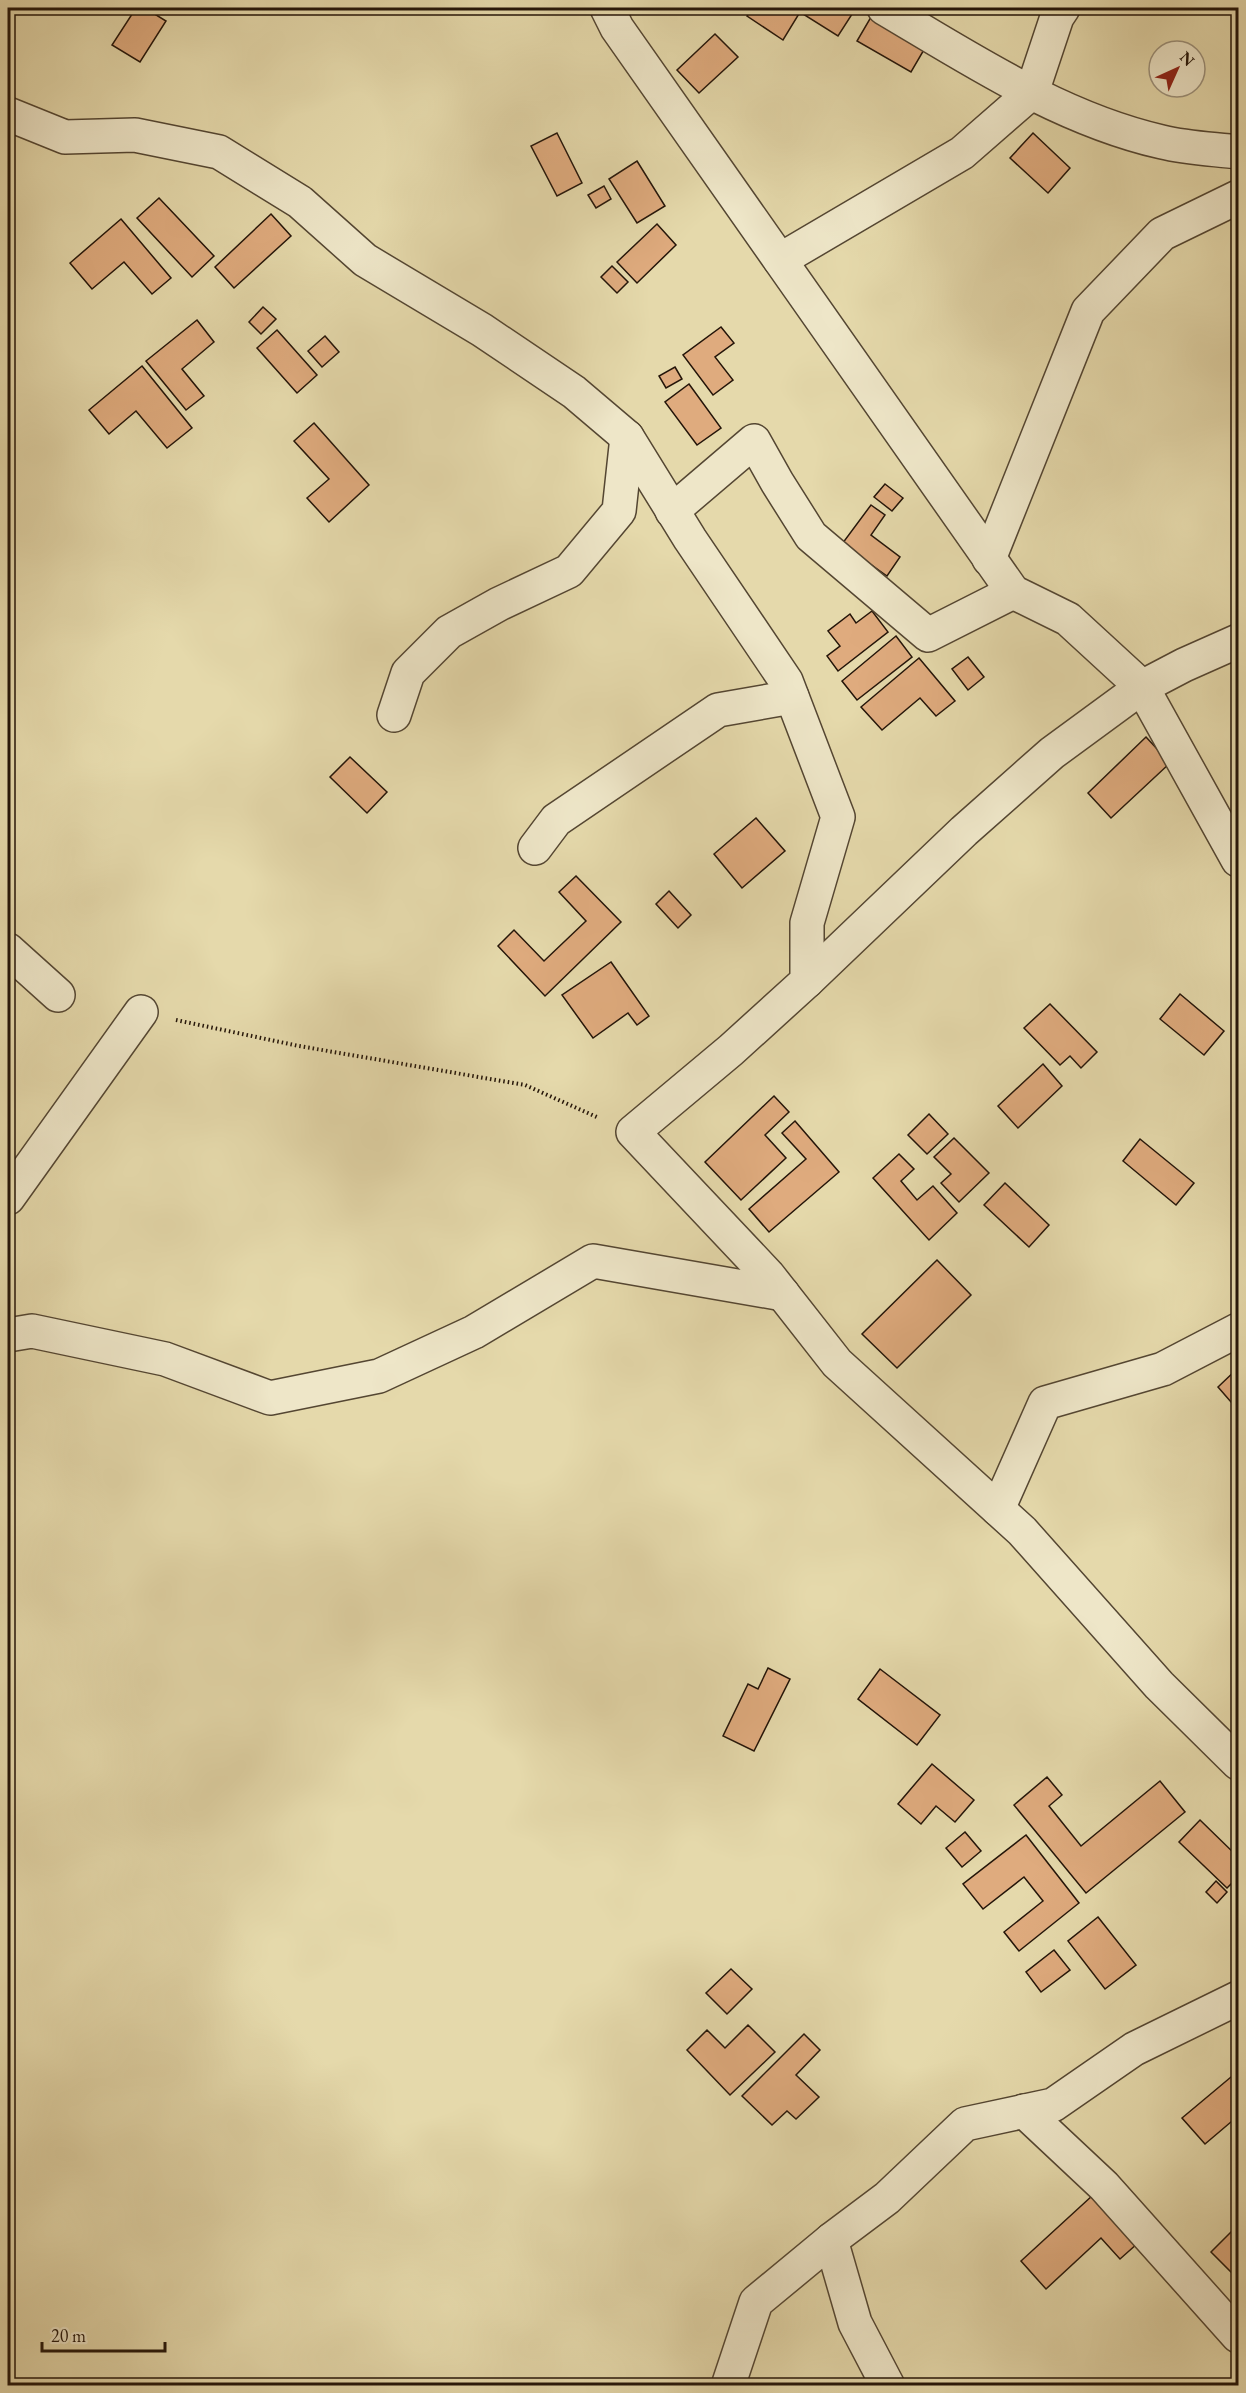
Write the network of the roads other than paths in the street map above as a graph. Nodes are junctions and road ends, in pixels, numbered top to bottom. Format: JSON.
{"nodes":[{"id":1,"x":607,"y":8,"type":"edge"},
{"id":2,"x":884,"y":8,"type":"edge"},
{"id":3,"x":1063,"y":8,"type":"edge"},
{"id":4,"x":1032,"y":92,"type":"junction"},
{"id":5,"x":8,"y":114,"type":"edge"},
{"id":6,"x":1239,"y":152,"type":"edge"},
{"id":7,"x":1239,"y":197,"type":"edge"},
{"id":8,"x":780,"y":260,"type":"junction"},
{"id":9,"x":627,"y":437,"type":"junction"},
{"id":10,"x":672,"y":511,"type":"junction"},
{"id":11,"x":989,"y":559,"type":"junction"},
{"id":12,"x":1012,"y":591,"type":"junction"},
{"id":13,"x":1239,"y":641,"type":"edge"},
{"id":14,"x":1142,"y":687,"type":"junction"},
{"id":15,"x":792,"y":697,"type":"junction"},
{"id":16,"x":394,"y":716,"type":"dead end"},
{"id":17,"x":535,"y":848,"type":"dead end"},
{"id":18,"x":1239,"y":860,"type":"edge"},
{"id":19,"x":8,"y":950,"type":"edge"},
{"id":20,"x":807,"y":981,"type":"junction"},
{"id":21,"x":58,"y":995,"type":"dead end"},
{"id":22,"x":141,"y":1012,"type":"road end"},
{"id":23,"x":8,"y":1198,"type":"edge"},
{"id":24,"x":783,"y":1294,"type":"junction"},
{"id":25,"x":1239,"y":1330,"type":"edge"},
{"id":26,"x":8,"y":1335,"type":"edge"},
{"id":27,"x":998,"y":1509,"type":"junction"},
{"id":28,"x":1239,"y":1763,"type":"edge"},
{"id":29,"x":1239,"y":1998,"type":"edge"},
{"id":30,"x":1024,"y":2111,"type":"junction"},
{"id":31,"x":831,"y":2240,"type":"junction"},
{"id":32,"x":1239,"y":2336,"type":"edge"},
{"id":33,"x":728,"y":2385,"type":"edge"},
{"id":34,"x":888,"y":2385,"type":"edge"}],
"edges":[{"from":1,"to":8,"type":"street"},
{"from":2,"to":4,"type":"street"},
{"from":3,"to":4,"type":"street"},
{"from":4,"to":6,"type":"street"},
{"from":4,"to":8,"type":"street"},
{"from":5,"to":9,"type":"street"},
{"from":7,"to":11,"type":"street"},
{"from":8,"to":11,"type":"street"},
{"from":9,"to":10,"type":"street"},
{"from":9,"to":16,"type":"street"},
{"from":10,"to":12,"type":"street"},
{"from":10,"to":15,"type":"street"},
{"from":11,"to":12,"type":"street"},
{"from":12,"to":14,"type":"street"},
{"from":13,"to":14,"type":"street"},
{"from":14,"to":18,"type":"street"},
{"from":14,"to":20,"type":"street"},
{"from":15,"to":17,"type":"street"},
{"from":15,"to":20,"type":"street"},
{"from":19,"to":21,"type":"street"},
{"from":20,"to":24,"type":"street"},
{"from":22,"to":23,"type":"street"},
{"from":24,"to":26,"type":"street"},
{"from":24,"to":27,"type":"street"},
{"from":25,"to":27,"type":"street"},
{"from":27,"to":28,"type":"street"},
{"from":29,"to":30,"type":"street"},
{"from":30,"to":31,"type":"street"},
{"from":30,"to":32,"type":"street"},
{"from":31,"to":33,"type":"street"},
{"from":31,"to":34,"type":"street"}]}
